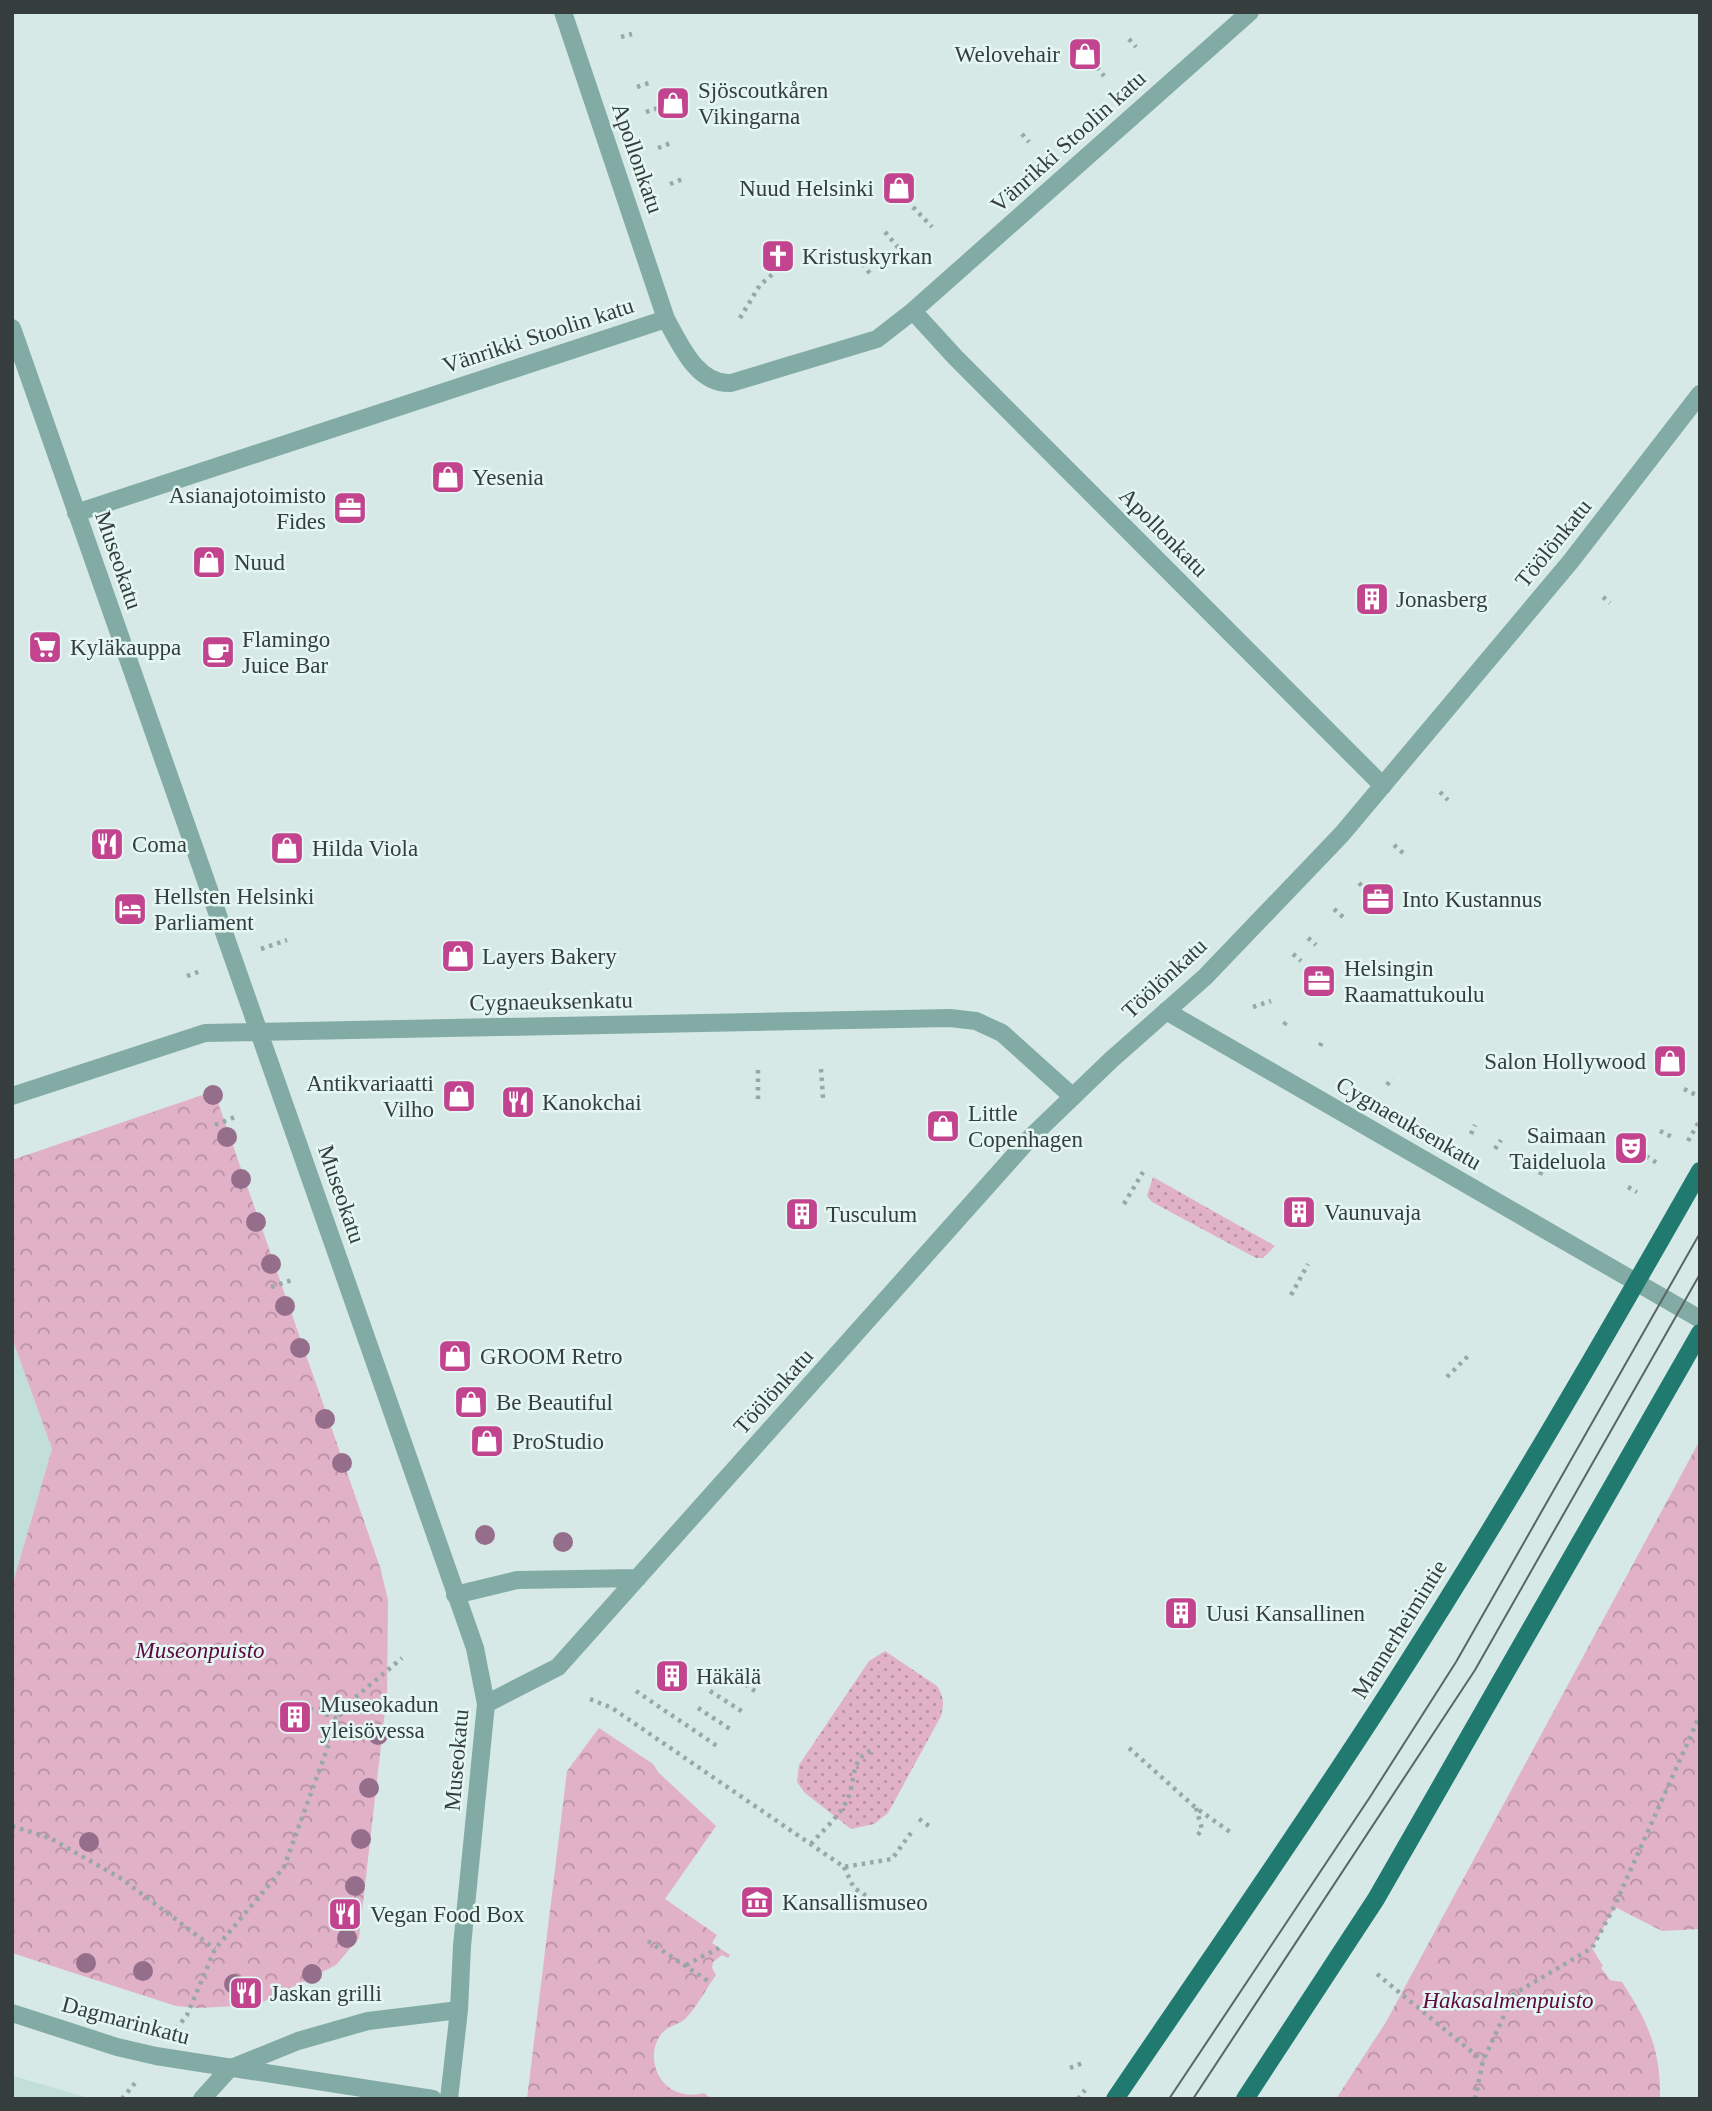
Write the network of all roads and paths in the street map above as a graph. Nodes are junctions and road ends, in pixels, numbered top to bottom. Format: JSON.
{"nodes":[{"id":1,"x":563,"y":12,"type":"edge"},
{"id":2,"x":1250,"y":12,"type":"edge"},
{"id":3,"x":632,"y":34,"type":"dead end"},
{"id":4,"x":621,"y":37,"type":"dead end"},
{"id":5,"x":1129,"y":39,"type":"dead end"},
{"id":6,"x":1136,"y":47,"type":"dead end"},
{"id":7,"x":1097,"y":67,"type":"dead end"},
{"id":8,"x":1104,"y":76,"type":"dead end"},
{"id":9,"x":649,"y":83,"type":"dead end"},
{"id":10,"x":638,"y":87,"type":"dead end"},
{"id":11,"x":658,"y":108,"type":"dead end"},
{"id":12,"x":646,"y":113,"type":"dead end"},
{"id":13,"x":1022,"y":134,"type":"dead end"},
{"id":14,"x":1029,"y":142,"type":"dead end"},
{"id":15,"x":671,"y":143,"type":"dead end"},
{"id":16,"x":658,"y":148,"type":"dead end"},
{"id":17,"x":683,"y":179,"type":"dead end"},
{"id":18,"x":670,"y":184,"type":"dead end"},
{"id":19,"x":914,"y":207,"type":"dead end"},
{"id":20,"x":932,"y":227,"type":"dead end"},
{"id":21,"x":885,"y":232,"type":"dead end"},
{"id":22,"x":902,"y":252,"type":"dead end"},
{"id":23,"x":857,"y":257,"type":"dead end"},
{"id":24,"x":782,"y":266,"type":"dead end"},
{"id":25,"x":872,"y":276,"type":"dead end"},
{"id":26,"x":913,"y":311,"type":"junction"},
{"id":27,"x":740,"y":318,"type":"dead end"},
{"id":28,"x":666,"y":319,"type":"junction"},
{"id":29,"x":12,"y":328,"type":"edge"},
{"id":30,"x":1700,"y":394,"type":"edge"},
{"id":31,"x":76,"y":513,"type":"junction"},
{"id":32,"x":1603,"y":597,"type":"dead end"},
{"id":33,"x":1610,"y":603,"type":"dead end"},
{"id":34,"x":1383,"y":786,"type":"junction"},
{"id":35,"x":1440,"y":792,"type":"dead end"},
{"id":36,"x":1448,"y":800,"type":"dead end"},
{"id":37,"x":1394,"y":845,"type":"dead end"},
{"id":38,"x":1403,"y":853,"type":"dead end"},
{"id":39,"x":1359,"y":883,"type":"dead end"},
{"id":40,"x":1367,"y":891,"type":"dead end"},
{"id":41,"x":1334,"y":909,"type":"dead end"},
{"id":42,"x":1343,"y":917,"type":"dead end"},
{"id":43,"x":1308,"y":938,"type":"dead end"},
{"id":44,"x":1316,"y":945,"type":"dead end"},
{"id":45,"x":1293,"y":954,"type":"dead end"},
{"id":46,"x":1301,"y":961,"type":"dead end"},
{"id":47,"x":1271,"y":1001,"type":"dead end"},
{"id":48,"x":1253,"y":1007,"type":"dead end"},
{"id":49,"x":1167,"y":1011,"type":"junction"},
{"id":50,"x":1288,"y":1019,"type":"dead end"},
{"id":51,"x":1284,"y":1025,"type":"dead end"},
{"id":52,"x":259,"y":1030,"type":"junction"},
{"id":53,"x":1323,"y":1039,"type":"dead end"},
{"id":54,"x":1320,"y":1046,"type":"dead end"},
{"id":55,"x":821,"y":1069,"type":"dead end"},
{"id":56,"x":758,"y":1070,"type":"dead end"},
{"id":57,"x":1392,"y":1078,"type":"dead end"},
{"id":58,"x":1387,"y":1085,"type":"dead end"},
{"id":59,"x":1684,"y":1089,"type":"dead end"},
{"id":60,"x":1696,"y":1095,"type":"dead end"},
{"id":61,"x":12,"y":1096,"type":"edge"},
{"id":62,"x":1073,"y":1097,"type":"junction"},
{"id":63,"x":823,"y":1098,"type":"dead end"},
{"id":64,"x":758,"y":1100,"type":"dead end"},
{"id":65,"x":236,"y":1117,"type":"dead end"},
{"id":66,"x":215,"y":1125,"type":"dead end"},
{"id":67,"x":1475,"y":1125,"type":"dead end"},
{"id":68,"x":1660,"y":1131,"type":"dead end"},
{"id":69,"x":1471,"y":1134,"type":"dead end"},
{"id":70,"x":1672,"y":1137,"type":"dead end"},
{"id":71,"x":1501,"y":1140,"type":"dead end"},
{"id":72,"x":1495,"y":1149,"type":"dead end"},
{"id":73,"x":1646,"y":1156,"type":"dead end"},
{"id":74,"x":1536,"y":1160,"type":"dead end"},
{"id":75,"x":1657,"y":1163,"type":"dead end"},
{"id":76,"x":1545,"y":1165,"type":"dead end"},
{"id":77,"x":1530,"y":1169,"type":"dead end"},
{"id":78,"x":1700,"y":1171,"type":"edge"},
{"id":79,"x":1143,"y":1172,"type":"dead end"},
{"id":80,"x":1540,"y":1175,"type":"dead end"},
{"id":81,"x":1629,"y":1187,"type":"dead end"},
{"id":82,"x":1637,"y":1192,"type":"dead end"},
{"id":83,"x":1124,"y":1204,"type":"dead end"},
{"id":84,"x":1308,"y":1264,"type":"dead end"},
{"id":85,"x":292,"y":1280,"type":"dead end"},
{"id":86,"x":1637,"y":1282,"type":"junction"},
{"id":87,"x":271,"y":1287,"type":"dead end"},
{"id":88,"x":1292,"y":1295,"type":"dead end"},
{"id":89,"x":1700,"y":1319,"type":"edge"},
{"id":90,"x":1700,"y":1333,"type":"edge"},
{"id":91,"x":1468,"y":1356,"type":"dead end"},
{"id":92,"x":1447,"y":1377,"type":"dead end"},
{"id":93,"x":638,"y":1578,"type":"junction"},
{"id":94,"x":455,"y":1595,"type":"junction"},
{"id":95,"x":402,"y":1658,"type":"dead end"},
{"id":96,"x":724,"y":1670,"type":"dead end"},
{"id":97,"x":637,"y":1688,"type":"dead end"},
{"id":98,"x":710,"y":1690,"type":"dead end"},
{"id":99,"x":758,"y":1693,"type":"dead end"},
{"id":100,"x":590,"y":1699,"type":"dead end"},
{"id":101,"x":486,"y":1704,"type":"junction"},
{"id":102,"x":698,"y":1708,"type":"dead end"},
{"id":103,"x":304,"y":1711,"type":"dead end"},
{"id":104,"x":743,"y":1712,"type":"dead end"},
{"id":105,"x":1700,"y":1715,"type":"edge"},
{"id":106,"x":338,"y":1719,"type":"junction"},
{"id":107,"x":730,"y":1729,"type":"dead end"},
{"id":108,"x":717,"y":1746,"type":"dead end"},
{"id":109,"x":1129,"y":1748,"type":"dead end"},
{"id":110,"x":874,"y":1749,"type":"dead end"},
{"id":111,"x":1196,"y":1808,"type":"junction"},
{"id":112,"x":919,"y":1819,"type":"dead end"},
{"id":113,"x":12,"y":1826,"type":"edge"},
{"id":114,"x":932,"y":1828,"type":"dead end"},
{"id":115,"x":913,"y":1830,"type":"dead end"},
{"id":116,"x":1233,"y":1834,"type":"dead end"},
{"id":117,"x":1197,"y":1836,"type":"dead end"},
{"id":118,"x":811,"y":1844,"type":"junction"},
{"id":119,"x":844,"y":1867,"type":"junction"},
{"id":120,"x":879,"y":1905,"type":"dead end"},
{"id":121,"x":648,"y":1941,"type":"dead end"},
{"id":122,"x":719,"y":1948,"type":"dead end"},
{"id":123,"x":215,"y":1949,"type":"junction"},
{"id":124,"x":685,"y":1966,"type":"junction"},
{"id":125,"x":1377,"y":1974,"type":"dead end"},
{"id":126,"x":711,"y":1983,"type":"dead end"},
{"id":127,"x":459,"y":2010,"type":"junction"},
{"id":128,"x":12,"y":2013,"type":"edge"},
{"id":129,"x":156,"y":2056,"type":"junction"},
{"id":130,"x":1085,"y":2062,"type":"dead end"},
{"id":131,"x":1482,"y":2062,"type":"junction"},
{"id":132,"x":1070,"y":2068,"type":"dead end"},
{"id":133,"x":229,"y":2069,"type":"junction"},
{"id":134,"x":122,"y":2099,"type":"edge"},
{"id":135,"x":202,"y":2099,"type":"edge"},
{"id":136,"x":433,"y":2099,"type":"edge"},
{"id":137,"x":449,"y":2099,"type":"edge"},
{"id":138,"x":1115,"y":2099,"type":"edge"},
{"id":139,"x":1245,"y":2099,"type":"edge"},
{"id":140,"x":1475,"y":2099,"type":"edge"}],
"edges":[{"from":1,"to":28,"type":"street","name":"Apollonkatu"},
{"from":2,"to":26,"type":"street","name":"Vänrikki Stoolin katu"},
{"from":3,"to":4,"type":"path"},
{"from":5,"to":6,"type":"path"},
{"from":7,"to":8,"type":"path"},
{"from":9,"to":10,"type":"path"},
{"from":11,"to":12,"type":"path"},
{"from":13,"to":14,"type":"path"},
{"from":15,"to":16,"type":"path"},
{"from":17,"to":18,"type":"path"},
{"from":19,"to":20,"type":"path"},
{"from":21,"to":22,"type":"path"},
{"from":23,"to":25,"type":"path"},
{"from":24,"to":27,"type":"path"},
{"from":26,"to":28,"type":"street","name":"Vänrikki Stoolin katu"},
{"from":26,"to":34,"type":"street","name":"Apollonkatu"},
{"from":28,"to":31,"type":"street","name":"Vänrikki Stoolin katu"},
{"from":29,"to":31,"type":"street","name":"Museokatu"},
{"from":30,"to":34,"type":"street","name":"Töölönkatu"},
{"from":31,"to":52,"type":"street","name":"Museokatu"},
{"from":32,"to":33,"type":"path"},
{"from":34,"to":49,"type":"street","name":"Töölönkatu"},
{"from":35,"to":36,"type":"path"},
{"from":37,"to":38,"type":"path"},
{"from":39,"to":40,"type":"path"},
{"from":41,"to":42,"type":"path"},
{"from":43,"to":44,"type":"path"},
{"from":45,"to":46,"type":"path"},
{"from":47,"to":48,"type":"path"},
{"from":49,"to":62,"type":"street","name":"Töölönkatu"},
{"from":49,"to":86,"type":"street","name":"Cygnaeuksenkatu"},
{"from":50,"to":51,"type":"path"},
{"from":52,"to":61,"type":"street","name":"Cygnaeuksenkatu"},
{"from":52,"to":62,"type":"street","name":"Cygnaeuksenkatu"},
{"from":52,"to":94,"type":"street","name":"Museokatu"},
{"from":53,"to":54,"type":"path"},
{"from":55,"to":63,"type":"path"},
{"from":56,"to":64,"type":"path"},
{"from":57,"to":58,"type":"path"},
{"from":59,"to":60,"type":"path"},
{"from":62,"to":93,"type":"street","name":"Töölönkatu"},
{"from":65,"to":66,"type":"path"},
{"from":67,"to":69,"type":"path"},
{"from":68,"to":70,"type":"path"},
{"from":71,"to":72,"type":"path"},
{"from":73,"to":75,"type":"path"},
{"from":74,"to":77,"type":"path"},
{"from":76,"to":80,"type":"path"},
{"from":78,"to":86,"type":"main road","name":"Mannerheimintie"},
{"from":79,"to":83,"type":"path"},
{"from":81,"to":82,"type":"path"},
{"from":84,"to":88,"type":"path"},
{"from":85,"to":87,"type":"path"},
{"from":86,"to":89,"type":"street","name":"Cygnaeuksenkatu"},
{"from":86,"to":138,"type":"main road","name":"Mannerheimintie"},
{"from":90,"to":139,"type":"main road"},
{"from":91,"to":92,"type":"path"},
{"from":93,"to":94,"type":"street"},
{"from":93,"to":101,"type":"street","name":"Töölönkatu"},
{"from":94,"to":101,"type":"street","name":"Museokatu"},
{"from":95,"to":106,"type":"path"},
{"from":96,"to":99,"type":"path"},
{"from":97,"to":108,"type":"path"},
{"from":98,"to":104,"type":"path"},
{"from":100,"to":118,"type":"path"},
{"from":101,"to":127,"type":"street","name":"Museokatu"},
{"from":102,"to":107,"type":"path"},
{"from":103,"to":106,"type":"path"},
{"from":105,"to":131,"type":"path"},
{"from":106,"to":123,"type":"path"},
{"from":109,"to":111,"type":"path"},
{"from":110,"to":118,"type":"path"},
{"from":111,"to":116,"type":"path"},
{"from":111,"to":117,"type":"path"},
{"from":112,"to":114,"type":"path"},
{"from":113,"to":123,"type":"path"},
{"from":115,"to":119,"type":"path"},
{"from":118,"to":119,"type":"path"},
{"from":119,"to":120,"type":"path"},
{"from":121,"to":124,"type":"path"},
{"from":122,"to":124,"type":"path"},
{"from":123,"to":129,"type":"path"},
{"from":124,"to":126,"type":"path"},
{"from":125,"to":131,"type":"path"},
{"from":127,"to":133,"type":"street"},
{"from":127,"to":137,"type":"street","name":"Museokatu"},
{"from":128,"to":129,"type":"street","name":"Dagmarinkatu"},
{"from":129,"to":133,"type":"street","name":"Dagmarinkatu"},
{"from":129,"to":134,"type":"path"},
{"from":130,"to":132,"type":"path"},
{"from":131,"to":140,"type":"path"},
{"from":133,"to":135,"type":"street"},
{"from":133,"to":136,"type":"street","name":"Dagmarinkatu"}]}
